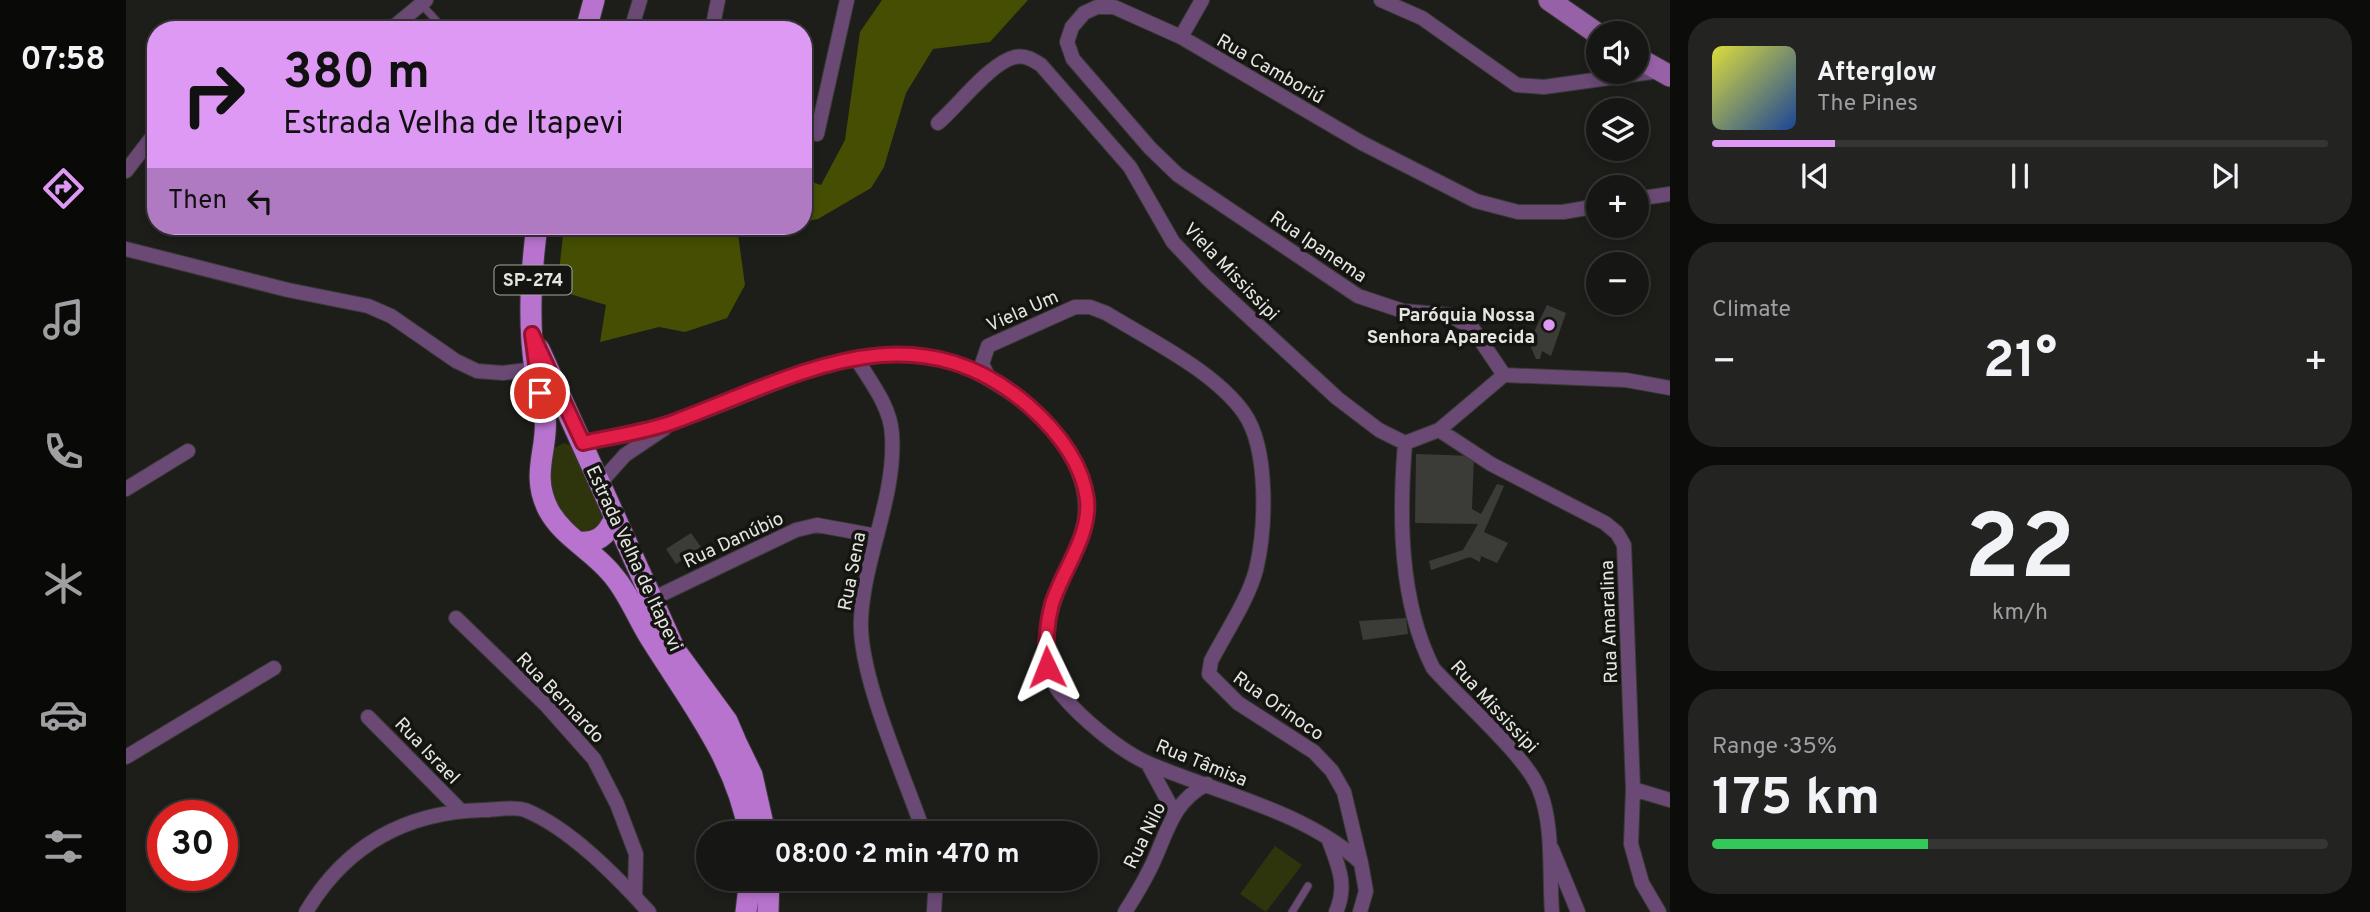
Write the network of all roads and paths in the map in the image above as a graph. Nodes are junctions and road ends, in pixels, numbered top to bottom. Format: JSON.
{"nodes":[{"id":1,"x":594,"y":0,"type":"edge"},
{"id":2,"x":640,"y":0,"type":"edge"},
{"id":3,"x":719,"y":0,"type":"edge"},
{"id":4,"x":847,"y":0,"type":"edge"},
{"id":5,"x":1202,"y":0,"type":"edge"},
{"id":6,"x":1381,"y":0,"type":"edge"},
{"id":7,"x":1549,"y":0,"type":"edge"},
{"id":8,"x":423,"y":2,"type":"edge"},
{"id":9,"x":401,"y":21,"type":"edge"},
{"id":10,"x":438,"y":21,"type":"edge"},
{"id":11,"x":588,"y":21,"type":"edge"},
{"id":12,"x":634,"y":21,"type":"edge"},
{"id":13,"x":714,"y":21,"type":"edge"},
{"id":14,"x":1586,"y":26,"type":"edge"},
{"id":15,"x":1181,"y":37,"type":"junction"},
{"id":16,"x":1649,"y":64,"type":"edge"},
{"id":17,"x":1665,"y":73,"type":"edge"},
{"id":18,"x":938,"y":123,"type":"dead end"},
{"id":19,"x":817,"y":134,"type":"dead end"},
{"id":20,"x":147,"y":144,"type":"edge"},
{"id":21,"x":1150,"y":148,"type":"joint"},
{"id":22,"x":126,"y":171,"type":"edge"},
{"id":23,"x":1670,"y":194,"type":"edge"},
{"id":24,"x":1649,"y":197,"type":"edge"},
{"id":25,"x":1586,"y":208,"type":"edge"},
{"id":26,"x":537,"y":235,"type":"edge"},
{"id":27,"x":126,"y":249,"type":"edge"},
{"id":28,"x":1106,"y":313,"type":"joint"},
{"id":29,"x":532,"y":334,"type":"junction"},
{"id":30,"x":856,"y":358,"type":"junction"},
{"id":31,"x":535,"y":369,"type":"junction"},
{"id":32,"x":1504,"y":375,"type":"junction"},
{"id":33,"x":989,"y":379,"type":"junction"},
{"id":34,"x":1670,"y":388,"type":"edge"},
{"id":35,"x":673,"y":422,"type":"junction"},
{"id":36,"x":1439,"y":430,"type":"junction"},
{"id":37,"x":583,"y":443,"type":"junction"},
{"id":38,"x":1405,"y":443,"type":"junction"},
{"id":39,"x":187,"y":451,"type":"dead end"},
{"id":40,"x":540,"y":458,"type":"junction"},
{"id":41,"x":600,"y":482,"type":"junction"},
{"id":42,"x":126,"y":489,"type":"edge"},
{"id":43,"x":615,"y":517,"type":"junction"},
{"id":44,"x":877,"y":536,"type":"junction"},
{"id":45,"x":577,"y":542,"type":"junction"},
{"id":46,"x":650,"y":600,"type":"junction"},
{"id":47,"x":456,"y":618,"type":"dead end"},
{"id":48,"x":274,"y":668,"type":"dead end"},
{"id":49,"x":368,"y":717,"type":"dead end"},
{"id":50,"x":126,"y":757,"type":"edge"},
{"id":51,"x":1148,"y":764,"type":"junction"},
{"id":52,"x":1207,"y":784,"type":"junction"},
{"id":53,"x":1633,"y":789,"type":"junction"},
{"id":54,"x":1670,"y":800,"type":"edge"},
{"id":55,"x":460,"y":810,"type":"junction"},
{"id":56,"x":1349,"y":812,"type":"junction"},
{"id":57,"x":1174,"y":813,"type":"junction"},
{"id":58,"x":745,"y":821,"type":"edge"},
{"id":59,"x":762,"y":821,"type":"edge"},
{"id":60,"x":920,"y":821,"type":"edge"},
{"id":61,"x":1328,"y":838,"type":"junction"},
{"id":62,"x":1548,"y":838,"type":"junction"},
{"id":63,"x":1361,"y":863,"type":"junction"},
{"id":64,"x":1308,"y":886,"type":"dead end"},
{"id":65,"x":748,"y":891,"type":"edge"},
{"id":66,"x":769,"y":891,"type":"edge"},
{"id":67,"x":935,"y":891,"type":"edge"},
{"id":68,"x":635,"y":897,"type":"junction"},
{"id":69,"x":306,"y":912,"type":"edge"},
{"id":70,"x":649,"y":912,"type":"edge"},
{"id":71,"x":746,"y":912,"type":"edge"},
{"id":72,"x":768,"y":912,"type":"edge"},
{"id":73,"x":934,"y":912,"type":"edge"},
{"id":74,"x":1125,"y":912,"type":"edge"},
{"id":75,"x":1292,"y":912,"type":"edge"},
{"id":76,"x":1336,"y":912,"type":"edge"},
{"id":77,"x":1360,"y":912,"type":"edge"},
{"id":78,"x":1552,"y":912,"type":"edge"},
{"id":79,"x":1578,"y":912,"type":"edge"},
{"id":80,"x":1659,"y":912,"type":"edge"}],
"edges":[{"from":1,"to":11,"type":"main road"},
{"from":2,"to":12,"type":"street"},
{"from":3,"to":13,"type":"street"},
{"from":4,"to":19,"type":"street"},
{"from":5,"to":15,"type":"street"},
{"from":6,"to":17,"type":"street"},
{"from":7,"to":14,"type":"street"},
{"from":8,"to":9,"type":"street"},
{"from":8,"to":10,"type":"lane"},
{"from":15,"to":21,"type":"street","name":"Rua Camboriú"},
{"from":15,"to":25,"type":"street","name":"Rua Camboriú"},
{"from":16,"to":17,"type":"street"},
{"from":18,"to":38,"type":"street","name":"Viela Mississipi"},
{"from":20,"to":22,"type":"street"},
{"from":21,"to":32,"type":"street","name":"Rua Ipanema"},
{"from":23,"to":24,"type":"street"},
{"from":26,"to":29,"type":"main road","number":"SP-274"},
{"from":27,"to":31,"type":"street"},
{"from":28,"to":33,"type":"street","name":"Viela Um"},
{"from":28,"to":56,"type":"street","name":"Rua Orinoco"},
{"from":29,"to":31,"type":"main road","name":"Estrada Velha de Itapevi"},
{"from":29,"to":37,"type":"main road","name":"Estrada Velha de Itapevi"},
{"from":30,"to":33,"type":"street","name":"Rua Tâmisa"},
{"from":30,"to":35,"type":"street","name":"Rua Tâmisa"},
{"from":30,"to":44,"type":"street","name":"Rua Sena"},
{"from":31,"to":40,"type":"main road","name":"Estrada Velha de Itapevi"},
{"from":32,"to":34,"type":"street"},
{"from":32,"to":36,"type":"street"},
{"from":33,"to":51,"type":"street","name":"Rua Tâmisa"},
{"from":35,"to":37,"type":"street","name":"Rua Tâmisa"},
{"from":35,"to":41,"type":"street","name":"Rua Tâmisa"},
{"from":36,"to":38,"type":"street"},
{"from":36,"to":53,"type":"street","name":"Rua Amaralina"},
{"from":37,"to":40,"type":"main road"},
{"from":37,"to":41,"type":"main road","name":"Estrada Velha de Itapevi"},
{"from":38,"to":62,"type":"street","name":"Rua Mississipi"},
{"from":39,"to":42,"type":"street"},
{"from":40,"to":45,"type":"main road","name":"Estrada Velha de Itapevi"},
{"from":41,"to":43,"type":"main road","name":"Estrada Velha de Itapevi"},
{"from":43,"to":45,"type":"main road"},
{"from":43,"to":46,"type":"main road","name":"Estrada Velha de Itapevi"},
{"from":44,"to":46,"type":"street","name":"Rua Danúbio"},
{"from":44,"to":60,"type":"street","name":"Rua Sena"},
{"from":45,"to":58,"type":"main road","name":"Estrada Velha de Itapevi"},
{"from":46,"to":59,"type":"main road","name":"Estrada Velha de Itapevi"},
{"from":47,"to":68,"type":"street","name":"Rua Bernardo"},
{"from":48,"to":50,"type":"street"},
{"from":49,"to":55,"type":"street","name":"Rua Israel"},
{"from":51,"to":52,"type":"street","name":"Rua Tâmisa"},
{"from":51,"to":57,"type":"street"},
{"from":52,"to":57,"type":"street","name":"Rua Nilo"},
{"from":52,"to":61,"type":"street","name":"Rua Tâmisa"},
{"from":53,"to":54,"type":"street"},
{"from":53,"to":80,"type":"street","name":"Rua Amaralina"},
{"from":55,"to":68,"type":"street"},
{"from":55,"to":69,"type":"street"},
{"from":56,"to":61,"type":"street"},
{"from":56,"to":63,"type":"street","name":"Rua Orinoco"},
{"from":57,"to":74,"type":"street","name":"Rua Nilo"},
{"from":61,"to":63,"type":"street","name":"Rua Tâmisa"},
{"from":61,"to":76,"type":"street"},
{"from":62,"to":78,"type":"street","name":"Rua Mississipi"},
{"from":62,"to":79,"type":"street"},
{"from":63,"to":77,"type":"street","name":"Rua Orinoco"},
{"from":64,"to":75,"type":"lane"},
{"from":65,"to":71,"type":"main road"},
{"from":66,"to":72,"type":"main road"},
{"from":67,"to":73,"type":"street"},
{"from":68,"to":70,"type":"street"}]}
